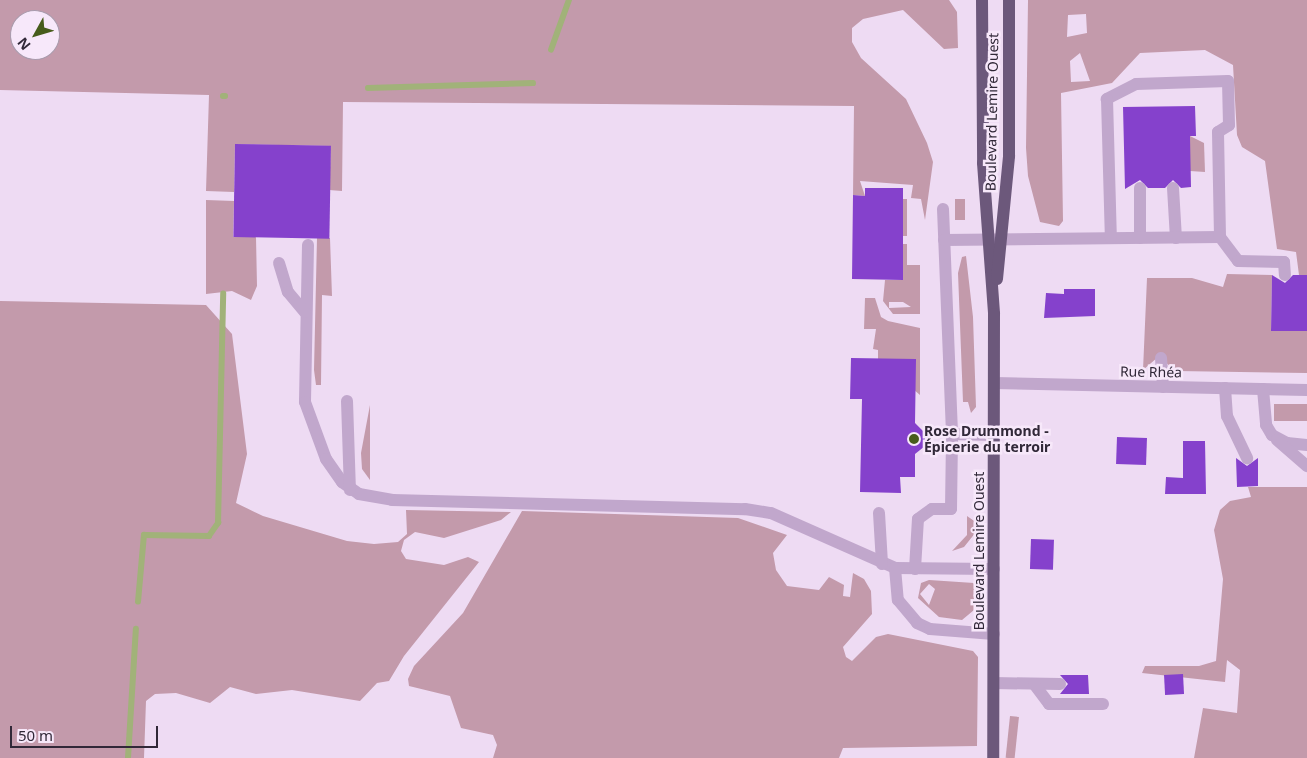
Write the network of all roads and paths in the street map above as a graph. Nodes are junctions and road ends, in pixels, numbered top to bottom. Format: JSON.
{"nodes":[{"id":1,"x":982,"y":0,"type":"edge"},
{"id":2,"x":1009,"y":0,"type":"edge"},
{"id":3,"x":1140,"y":188,"type":"dead end"},
{"id":4,"x":1173,"y":188,"type":"dead end"},
{"id":5,"x":943,"y":209,"type":"dead end"},
{"id":6,"x":995,"y":237,"type":"junction"},
{"id":7,"x":1220,"y":237,"type":"junction"},
{"id":8,"x":1111,"y":238,"type":"junction"},
{"id":9,"x":1140,"y":238,"type":"junction"},
{"id":10,"x":1176,"y":238,"type":"junction"},
{"id":11,"x":944,"y":240,"type":"junction"},
{"id":12,"x":308,"y":246,"type":"dead end"},
{"id":13,"x":280,"y":264,"type":"dead end"},
{"id":14,"x":1285,"y":275,"type":"dead end"},
{"id":15,"x":306,"y":312,"type":"junction"},
{"id":16,"x":1161,"y":358,"type":"dead end"},
{"id":17,"x":994,"y":383,"type":"junction"},
{"id":18,"x":1163,"y":387,"type":"junction"},
{"id":19,"x":1225,"y":388,"type":"junction"},
{"id":20,"x":1263,"y":389,"type":"junction"},
{"id":21,"x":1307,"y":390,"type":"edge"},
{"id":22,"x":347,"y":401,"type":"dead end"},
{"id":23,"x":952,"y":434,"type":"junction"},
{"id":24,"x":994,"y":435,"type":"junction"},
{"id":25,"x":1272,"y":435,"type":"junction"},
{"id":26,"x":1307,"y":445,"type":"edge"},
{"id":27,"x":1247,"y":458,"type":"dead end"},
{"id":28,"x":1307,"y":466,"type":"edge"},
{"id":29,"x":350,"y":490,"type":"junction"},
{"id":30,"x":879,"y":513,"type":"dead end"},
{"id":31,"x":888,"y":566,"type":"junction"},
{"id":32,"x":915,"y":569,"type":"junction"},
{"id":33,"x":994,"y":569,"type":"junction"},
{"id":34,"x":994,"y":634,"type":"junction"},
{"id":35,"x":994,"y":683,"type":"junction"},
{"id":36,"x":1034,"y":684,"type":"junction"},
{"id":37,"x":1060,"y":684,"type":"dead end"},
{"id":38,"x":1103,"y":704,"type":"dead end"},
{"id":39,"x":993,"y":758,"type":"edge"}],
"edges":[{"from":1,"to":6,"type":"main road","name":"Boulevard Lemire Ouest"},
{"from":2,"to":6,"type":"main road","name":"Boulevard Lemire Ouest"},
{"from":3,"to":9,"type":"street"},
{"from":4,"to":10,"type":"street"},
{"from":5,"to":11,"type":"street"},
{"from":6,"to":8,"type":"street"},
{"from":6,"to":11,"type":"street"},
{"from":6,"to":17,"type":"main road","name":"Boulevard Lemire Ouest"},
{"from":7,"to":8,"type":"street"},
{"from":7,"to":10,"type":"street"},
{"from":7,"to":14,"type":"street"},
{"from":8,"to":9,"type":"street"},
{"from":9,"to":10,"type":"street"},
{"from":11,"to":23,"type":"street"},
{"from":12,"to":15,"type":"street"},
{"from":13,"to":15,"type":"street"},
{"from":15,"to":29,"type":"street"},
{"from":16,"to":18,"type":"street"},
{"from":17,"to":18,"type":"street","name":"Rue Rhéa"},
{"from":17,"to":24,"type":"main road","name":"Boulevard Lemire Ouest"},
{"from":18,"to":19,"type":"street","name":"Rue Rhéa"},
{"from":19,"to":20,"type":"street","name":"Rue Rhéa"},
{"from":19,"to":27,"type":"street"},
{"from":20,"to":21,"type":"street","name":"Rue Rhéa"},
{"from":20,"to":25,"type":"street"},
{"from":22,"to":29,"type":"street"},
{"from":23,"to":24,"type":"street"},
{"from":23,"to":32,"type":"street"},
{"from":24,"to":33,"type":"main road","name":"Boulevard Lemire Ouest"},
{"from":25,"to":26,"type":"street"},
{"from":25,"to":28,"type":"street"},
{"from":29,"to":31,"type":"street"},
{"from":30,"to":31,"type":"street"},
{"from":31,"to":32,"type":"street"},
{"from":31,"to":34,"type":"street"},
{"from":32,"to":33,"type":"street"},
{"from":33,"to":34,"type":"main road","name":"Boulevard Lemire Ouest"},
{"from":34,"to":35,"type":"main road","name":"Boulevard Lemire Ouest"},
{"from":35,"to":36,"type":"street"},
{"from":35,"to":39,"type":"main road","name":"Boulevard Lemire Ouest"},
{"from":36,"to":37,"type":"street"},
{"from":36,"to":38,"type":"street"}]}
